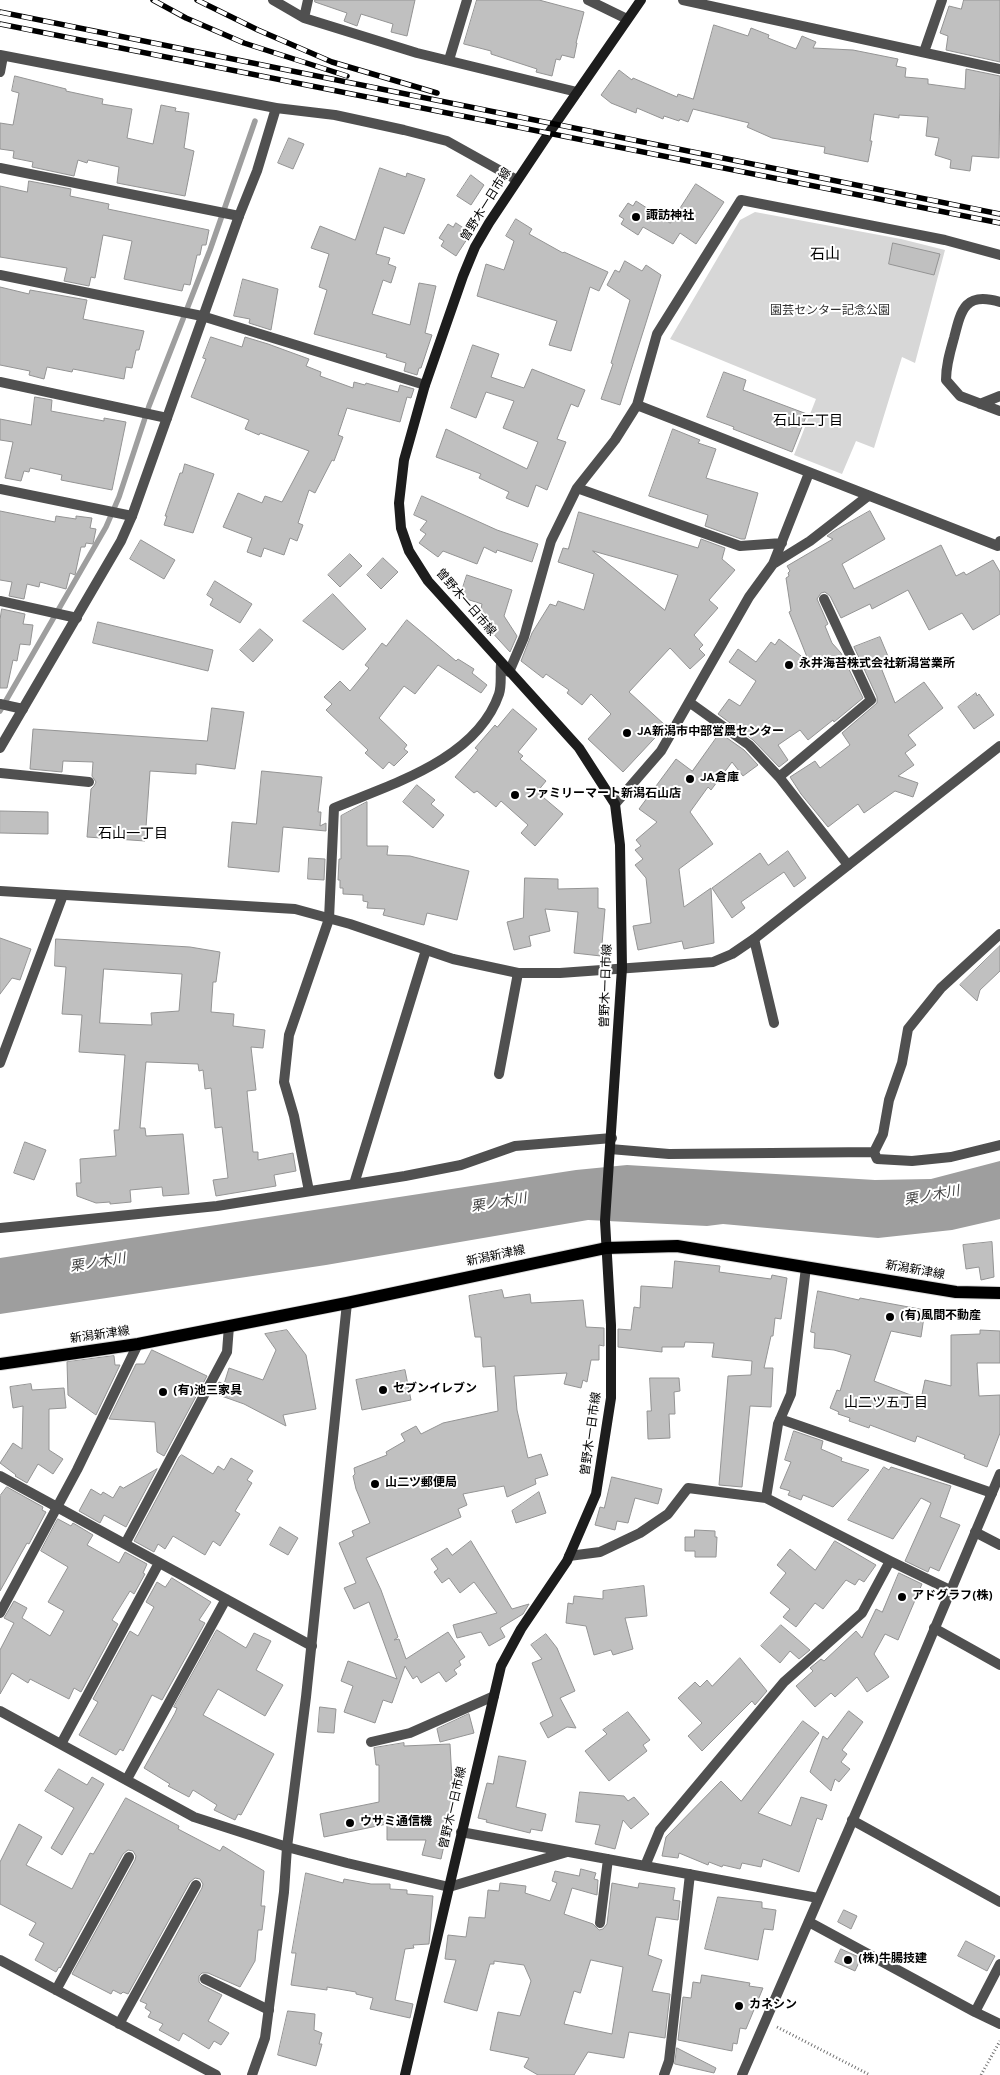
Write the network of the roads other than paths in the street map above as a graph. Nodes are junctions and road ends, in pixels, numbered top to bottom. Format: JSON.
{"nodes":[{"id":1,"x":273,"y":0,"type":"edge"},
{"id":2,"x":308,"y":0,"type":"edge"},
{"id":3,"x":466,"y":0,"type":"edge"},
{"id":4,"x":588,"y":0,"type":"edge"},
{"id":5,"x":641,"y":0,"type":"edge"},
{"id":6,"x":683,"y":0,"type":"edge"},
{"id":7,"x":942,"y":0,"type":"edge"},
{"id":8,"x":304,"y":18,"type":"junction"},
{"id":9,"x":627,"y":20,"type":"junction"},
{"id":10,"x":924,"y":52,"type":"junction"},
{"id":11,"x":2,"y":55,"type":"edge"},
{"id":12,"x":449,"y":60,"type":"junction"},
{"id":13,"x":1000,"y":69,"type":"edge"},
{"id":14,"x":0,"y":72,"type":"edge"},
{"id":15,"x":577,"y":92,"type":"junction"},
{"id":16,"x":276,"y":108,"type":"junction"},
{"id":17,"x":0,"y":168,"type":"edge"},
{"id":18,"x":517,"y":180,"type":"junction"},
{"id":19,"x":239,"y":216,"type":"junction"},
{"id":20,"x":1000,"y":255,"type":"edge"},
{"id":21,"x":0,"y":275,"type":"edge"},
{"id":22,"x":1000,"y":302,"type":"edge"},
{"id":23,"x":202,"y":316,"type":"junction"},
{"id":24,"x":0,"y":382,"type":"edge"},
{"id":25,"x":425,"y":385,"type":"junction"},
{"id":26,"x":1000,"y":396,"type":"edge"},
{"id":27,"x":980,"y":404,"type":"junction"},
{"id":28,"x":636,"y":406,"type":"junction"},
{"id":29,"x":1000,"y":411,"type":"edge"},
{"id":30,"x":167,"y":418,"type":"junction"},
{"id":31,"x":809,"y":473,"type":"junction"},
{"id":32,"x":577,"y":488,"type":"junction"},
{"id":33,"x":0,"y":489,"type":"edge"},
{"id":34,"x":868,"y":496,"type":"junction"},
{"id":35,"x":132,"y":516,"type":"junction"},
{"id":36,"x":1000,"y":541,"type":"edge"},
{"id":37,"x":782,"y":543,"type":"junction"},
{"id":38,"x":773,"y":564,"type":"junction"},
{"id":39,"x":824,"y":599,"type":"dead end"},
{"id":40,"x":0,"y":600,"type":"edge"},
{"id":41,"x":77,"y":618,"type":"junction"},
{"id":42,"x":501,"y":664,"type":"junction"},
{"id":43,"x":509,"y":672,"type":"junction"},
{"id":44,"x":689,"y":702,"type":"junction"},
{"id":45,"x":0,"y":704,"type":"edge"},
{"id":46,"x":23,"y":709,"type":"junction"},
{"id":47,"x":1000,"y":746,"type":"edge"},
{"id":48,"x":0,"y":748,"type":"edge"},
{"id":49,"x":0,"y":773,"type":"edge"},
{"id":50,"x":779,"y":778,"type":"junction"},
{"id":51,"x":89,"y":782,"type":"dead end"},
{"id":52,"x":615,"y":804,"type":"junction"},
{"id":53,"x":848,"y":865,"type":"junction"},
{"id":54,"x":0,"y":891,"type":"edge"},
{"id":55,"x":63,"y":895,"type":"junction"},
{"id":56,"x":330,"y":919,"type":"junction"},
{"id":57,"x":1000,"y":934,"type":"edge"},
{"id":58,"x":754,"y":939,"type":"junction"},
{"id":59,"x":426,"y":950,"type":"junction"},
{"id":60,"x":622,"y":968,"type":"junction"},
{"id":61,"x":518,"y":973,"type":"junction"},
{"id":62,"x":774,"y":1023,"type":"dead end"},
{"id":63,"x":0,"y":1063,"type":"edge"},
{"id":64,"x":499,"y":1074,"type":"dead end"},
{"id":65,"x":612,"y":1138,"type":"junction"},
{"id":66,"x":1000,"y":1145,"type":"edge"},
{"id":67,"x":610,"y":1149,"type":"junction"},
{"id":68,"x":874,"y":1152,"type":"junction"},
{"id":69,"x":354,"y":1184,"type":"junction"},
{"id":70,"x":309,"y":1191,"type":"junction"},
{"id":71,"x":0,"y":1228,"type":"edge"},
{"id":72,"x":606,"y":1248,"type":"junction"},
{"id":73,"x":806,"y":1267,"type":"junction"},
{"id":74,"x":1000,"y":1293,"type":"edge"},
{"id":75,"x":347,"y":1303,"type":"junction"},
{"id":76,"x":229,"y":1326,"type":"junction"},
{"id":77,"x":138,"y":1344,"type":"junction"},
{"id":78,"x":0,"y":1364,"type":"edge"},
{"id":79,"x":780,"y":1419,"type":"junction"},
{"id":80,"x":1000,"y":1474,"type":"edge"},
{"id":81,"x":0,"y":1476,"type":"edge"},
{"id":82,"x":992,"y":1493,"type":"junction"},
{"id":83,"x":766,"y":1498,"type":"junction"},
{"id":84,"x":57,"y":1507,"type":"junction"},
{"id":85,"x":975,"y":1532,"type":"junction"},
{"id":86,"x":125,"y":1544,"type":"junction"},
{"id":87,"x":1000,"y":1545,"type":"edge"},
{"id":88,"x":569,"y":1556,"type":"junction"},
{"id":89,"x":890,"y":1562,"type":"junction"},
{"id":90,"x":159,"y":1563,"type":"junction"},
{"id":91,"x":950,"y":1590,"type":"junction"},
{"id":92,"x":3,"y":1599,"type":"edge"},
{"id":93,"x":226,"y":1599,"type":"junction"},
{"id":94,"x":0,"y":1613,"type":"edge"},
{"id":95,"x":934,"y":1628,"type":"junction"},
{"id":96,"x":312,"y":1646,"type":"junction"},
{"id":97,"x":1000,"y":1665,"type":"edge"},
{"id":98,"x":494,"y":1696,"type":"junction"},
{"id":99,"x":0,"y":1711,"type":"edge"},
{"id":100,"x":371,"y":1742,"type":"dead end"},
{"id":101,"x":61,"y":1744,"type":"junction"},
{"id":102,"x":126,"y":1779,"type":"junction"},
{"id":103,"x":852,"y":1820,"type":"junction"},
{"id":104,"x":461,"y":1832,"type":"junction"},
{"id":105,"x":287,"y":1847,"type":"junction"},
{"id":106,"x":566,"y":1852,"type":"junction"},
{"id":107,"x":128,"y":1856,"type":"dead end"},
{"id":108,"x":608,"y":1860,"type":"junction"},
{"id":109,"x":646,"y":1866,"type":"junction"},
{"id":110,"x":690,"y":1874,"type":"junction"},
{"id":111,"x":196,"y":1885,"type":"dead end"},
{"id":112,"x":448,"y":1887,"type":"junction"},
{"id":113,"x":818,"y":1898,"type":"junction"},
{"id":114,"x":1000,"y":1902,"type":"edge"},
{"id":115,"x":809,"y":1922,"type":"junction"},
{"id":116,"x":600,"y":1923,"type":"dead end"},
{"id":117,"x":0,"y":1960,"type":"edge"},
{"id":118,"x":1000,"y":1964,"type":"edge"},
{"id":119,"x":205,"y":1978,"type":"dead end"},
{"id":120,"x":56,"y":1990,"type":"junction"},
{"id":121,"x":269,"y":2010,"type":"junction"},
{"id":122,"x":975,"y":2012,"type":"junction"},
{"id":123,"x":119,"y":2024,"type":"junction"},
{"id":124,"x":1000,"y":2024,"type":"edge"},
{"id":125,"x":216,"y":2075,"type":"edge"},
{"id":126,"x":252,"y":2075,"type":"edge"},
{"id":127,"x":405,"y":2075,"type":"edge"},
{"id":128,"x":664,"y":2075,"type":"edge"},
{"id":129,"x":742,"y":2075,"type":"edge"}],
"edges":[{"from":1,"to":8,"type":"street"},
{"from":2,"to":8,"type":"street"},
{"from":3,"to":12,"type":"street"},
{"from":4,"to":9,"type":"street"},
{"from":5,"to":9,"type":"main road","name":"曽野木一日市線"},
{"from":6,"to":10,"type":"street"},
{"from":7,"to":10,"type":"street"},
{"from":8,"to":12,"type":"street"},
{"from":9,"to":15,"type":"main road","name":"曽野木一日市線"},
{"from":10,"to":13,"type":"street"},
{"from":11,"to":14,"type":"street"},
{"from":11,"to":16,"type":"street"},
{"from":12,"to":15,"type":"street"},
{"from":15,"to":18,"type":"main road","name":"曽野木一日市線"},
{"from":16,"to":18,"type":"street"},
{"from":16,"to":19,"type":"street"},
{"from":17,"to":19,"type":"street"},
{"from":18,"to":25,"type":"main road","name":"曽野木一日市線"},
{"from":19,"to":23,"type":"street"},
{"from":20,"to":28,"type":"street"},
{"from":21,"to":23,"type":"street"},
{"from":22,"to":27,"type":"street"},
{"from":23,"to":25,"type":"street"},
{"from":23,"to":30,"type":"street"},
{"from":24,"to":30,"type":"street"},
{"from":25,"to":42,"type":"main road","name":"曽野木一日市線"},
{"from":26,"to":27,"type":"street"},
{"from":27,"to":29,"type":"street"},
{"from":28,"to":31,"type":"street"},
{"from":28,"to":32,"type":"street"},
{"from":30,"to":35,"type":"street"},
{"from":31,"to":34,"type":"street"},
{"from":31,"to":37,"type":"street"},
{"from":32,"to":37,"type":"street"},
{"from":32,"to":43,"type":"street"},
{"from":33,"to":35,"type":"street"},
{"from":34,"to":36,"type":"street"},
{"from":34,"to":38,"type":"street"},
{"from":35,"to":41,"type":"street"},
{"from":37,"to":38,"type":"street"},
{"from":38,"to":44,"type":"street"},
{"from":39,"to":50,"type":"street"},
{"from":40,"to":41,"type":"street"},
{"from":41,"to":46,"type":"street"},
{"from":42,"to":43,"type":"main road","name":"曽野木一日市線"},
{"from":42,"to":56,"type":"street"},
{"from":43,"to":52,"type":"main road","name":"曽野木一日市線"},
{"from":44,"to":50,"type":"street"},
{"from":44,"to":52,"type":"street"},
{"from":45,"to":46,"type":"street"},
{"from":46,"to":48,"type":"street"},
{"from":47,"to":53,"type":"street"},
{"from":49,"to":51,"type":"street"},
{"from":50,"to":53,"type":"street"},
{"from":52,"to":60,"type":"main road","name":"曽野木一日市線"},
{"from":53,"to":58,"type":"street"},
{"from":54,"to":55,"type":"street"},
{"from":55,"to":56,"type":"street"},
{"from":55,"to":63,"type":"street"},
{"from":56,"to":59,"type":"street"},
{"from":56,"to":70,"type":"street"},
{"from":57,"to":68,"type":"street"},
{"from":58,"to":60,"type":"street"},
{"from":58,"to":62,"type":"street"},
{"from":59,"to":61,"type":"street"},
{"from":59,"to":69,"type":"street"},
{"from":60,"to":61,"type":"street"},
{"from":60,"to":65,"type":"main road","name":"曽野木一日市線"},
{"from":61,"to":64,"type":"street"},
{"from":65,"to":67,"type":"main road","name":"曽野木一日市線"},
{"from":65,"to":69,"type":"street"},
{"from":66,"to":68,"type":"street"},
{"from":67,"to":68,"type":"street"},
{"from":67,"to":72,"type":"main road","name":"曽野木一日市線"},
{"from":69,"to":70,"type":"street"},
{"from":70,"to":71,"type":"street"},
{"from":72,"to":73,"type":"main road","name":"新潟新津線"},
{"from":72,"to":75,"type":"main road","name":"新潟新津線"},
{"from":72,"to":88,"type":"main road","name":"曽野木一日市線"},
{"from":73,"to":74,"type":"main road","name":"新潟新津線"},
{"from":73,"to":79,"type":"street"},
{"from":75,"to":76,"type":"main road","name":"新潟新津線"},
{"from":75,"to":96,"type":"street"},
{"from":76,"to":77,"type":"main road","name":"新潟新津線"},
{"from":76,"to":86,"type":"street"},
{"from":77,"to":78,"type":"main road","name":"新潟新津線"},
{"from":77,"to":84,"type":"street"},
{"from":79,"to":82,"type":"street"},
{"from":79,"to":83,"type":"street"},
{"from":80,"to":82,"type":"street"},
{"from":81,"to":84,"type":"street"},
{"from":82,"to":85,"type":"street"},
{"from":83,"to":88,"type":"street"},
{"from":83,"to":89,"type":"street"},
{"from":84,"to":86,"type":"street"},
{"from":84,"to":92,"type":"street"},
{"from":85,"to":87,"type":"street"},
{"from":85,"to":91,"type":"street"},
{"from":86,"to":90,"type":"street"},
{"from":88,"to":98,"type":"main road","name":"曽野木一日市線"},
{"from":89,"to":91,"type":"street"},
{"from":89,"to":109,"type":"street"},
{"from":90,"to":93,"type":"street"},
{"from":90,"to":101,"type":"street"},
{"from":91,"to":95,"type":"street"},
{"from":92,"to":94,"type":"street"},
{"from":93,"to":96,"type":"street"},
{"from":93,"to":102,"type":"street"},
{"from":95,"to":97,"type":"street"},
{"from":95,"to":103,"type":"street"},
{"from":96,"to":105,"type":"street"},
{"from":98,"to":100,"type":"street"},
{"from":98,"to":104,"type":"main road","name":"曽野木一日市線"},
{"from":99,"to":101,"type":"street"},
{"from":101,"to":102,"type":"street"},
{"from":102,"to":105,"type":"street"},
{"from":103,"to":113,"type":"street"},
{"from":103,"to":114,"type":"street"},
{"from":104,"to":106,"type":"street"},
{"from":104,"to":112,"type":"main road","name":"曽野木一日市線"},
{"from":105,"to":112,"type":"street"},
{"from":105,"to":121,"type":"street"},
{"from":106,"to":108,"type":"street"},
{"from":106,"to":112,"type":"street"},
{"from":107,"to":120,"type":"street"},
{"from":108,"to":109,"type":"street"},
{"from":108,"to":116,"type":"street"},
{"from":109,"to":110,"type":"street"},
{"from":110,"to":113,"type":"street"},
{"from":110,"to":128,"type":"street"},
{"from":111,"to":123,"type":"street"},
{"from":112,"to":127,"type":"main road","name":"曽野木一日市線"},
{"from":113,"to":115,"type":"street"},
{"from":115,"to":122,"type":"street"},
{"from":115,"to":129,"type":"street"},
{"from":117,"to":120,"type":"street"},
{"from":118,"to":122,"type":"street"},
{"from":119,"to":121,"type":"street"},
{"from":120,"to":123,"type":"street"},
{"from":121,"to":126,"type":"street"},
{"from":122,"to":124,"type":"street"},
{"from":123,"to":125,"type":"street"}]}
